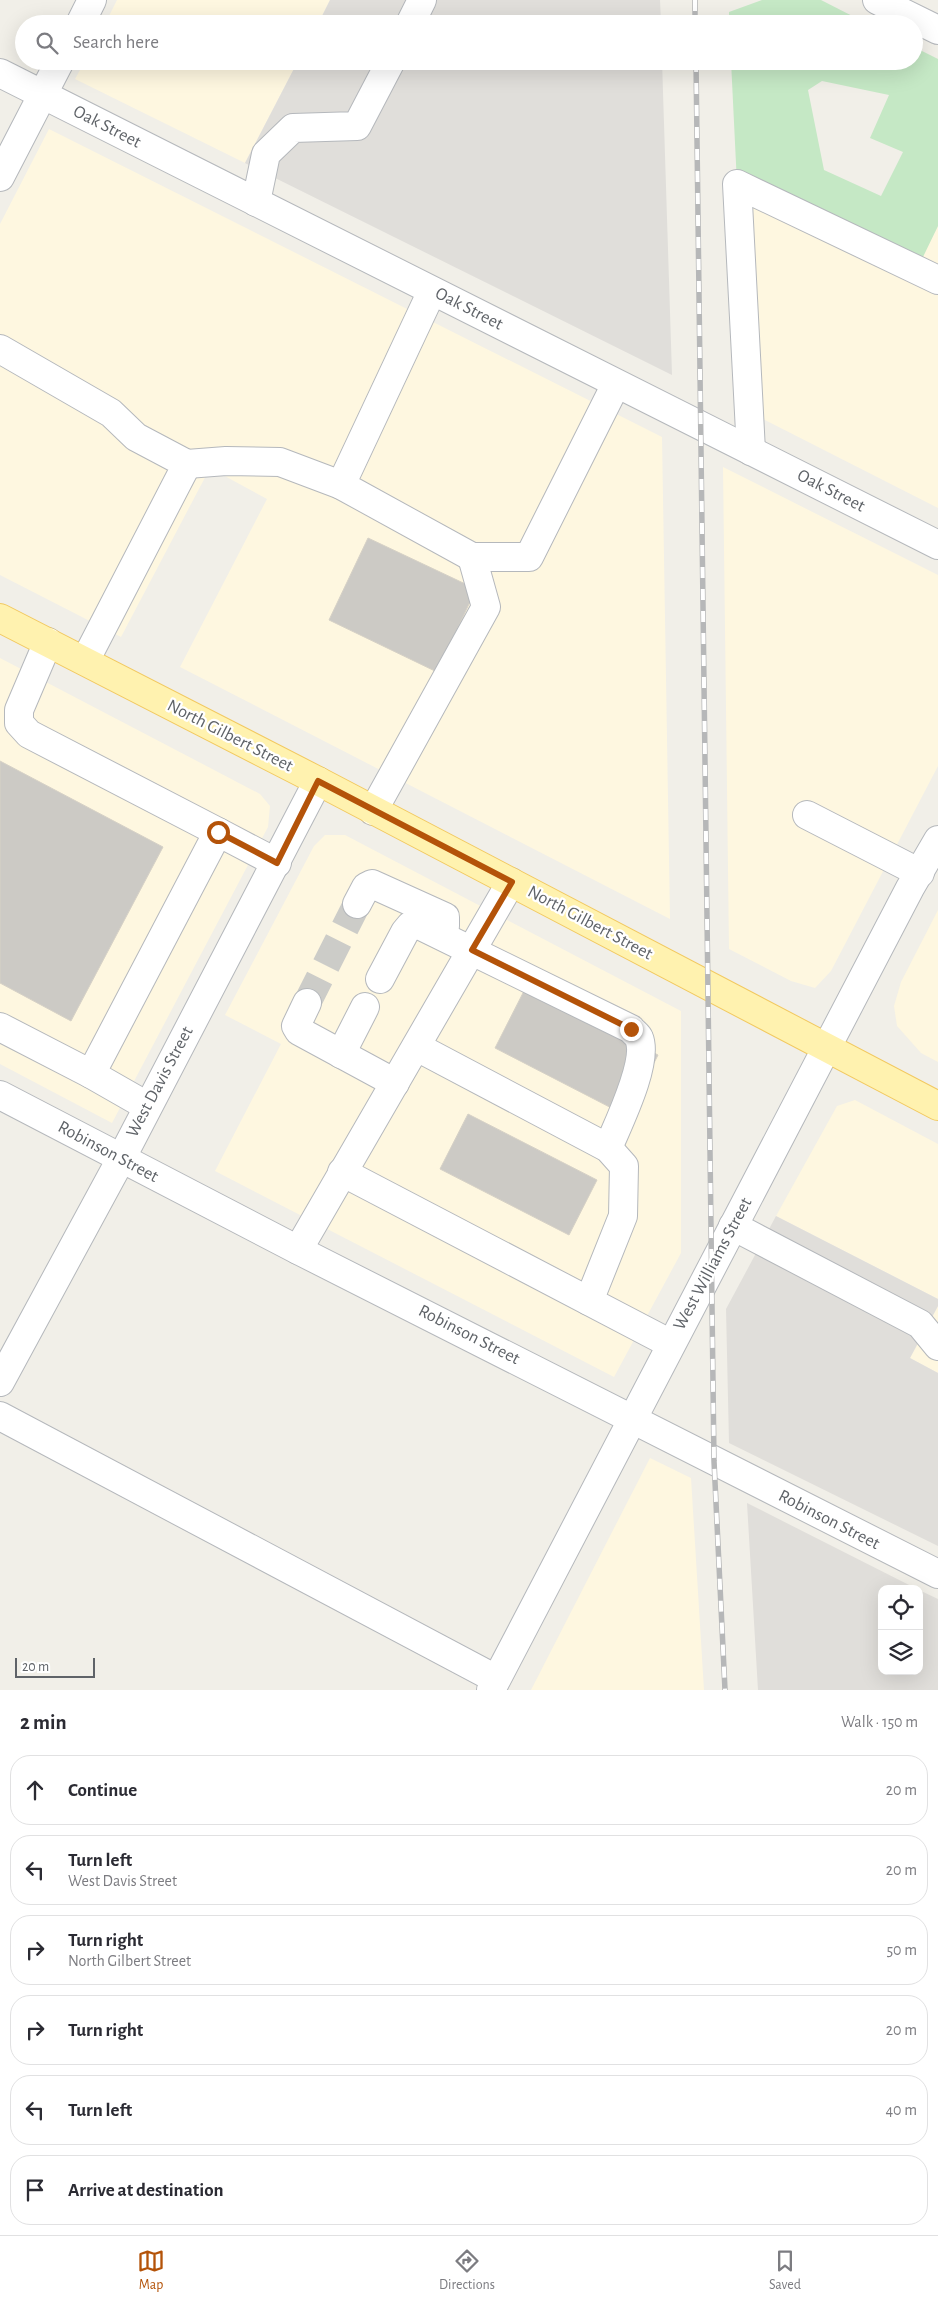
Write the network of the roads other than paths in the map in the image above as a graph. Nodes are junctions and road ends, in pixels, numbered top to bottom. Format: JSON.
{"nodes":[{"id":1,"x":92,"y":0,"type":"edge"},
{"id":2,"x":422,"y":0,"type":"edge"},
{"id":3,"x":877,"y":0,"type":"edge"},
{"id":4,"x":84,"y":15,"type":"edge"},
{"id":5,"x":414,"y":15,"type":"edge"},
{"id":6,"x":908,"y":15,"type":"edge"},
{"id":7,"x":923,"y":23,"type":"edge"},
{"id":8,"x":938,"y":30,"type":"edge"},
{"id":9,"x":56,"y":70,"type":"edge"},
{"id":10,"x":386,"y":70,"type":"edge"},
{"id":11,"x":0,"y":74,"type":"edge"},
{"id":12,"x":43,"y":95,"type":"junction"},
{"id":13,"x":0,"y":177,"type":"edge"},
{"id":14,"x":256,"y":202,"type":"junction"},
{"id":15,"x":938,"y":280,"type":"edge"},
{"id":16,"x":432,"y":290,"type":"junction"},
{"id":17,"x":0,"y":349,"type":"edge"},
{"id":18,"x":616,"y":384,"type":"junction"},
{"id":19,"x":751,"y":451,"type":"junction"},
{"id":20,"x":187,"y":464,"type":"junction"},
{"id":21,"x":341,"y":485,"type":"junction"},
{"id":22,"x":938,"y":544,"type":"edge"},
{"id":23,"x":472,"y":557,"type":"junction"},
{"id":24,"x":0,"y":618,"type":"edge"},
{"id":25,"x":48,"y":642,"type":"junction"},
{"id":26,"x":85,"y":662,"type":"junction"},
{"id":27,"x":318,"y":781,"type":"junction"},
{"id":28,"x":373,"y":811,"type":"junction"},
{"id":29,"x":807,"y":814,"type":"dead end"},
{"id":30,"x":218,"y":832,"type":"junction"},
{"id":31,"x":938,"y":840,"type":"edge"},
{"id":32,"x":277,"y":863,"type":"junction"},
{"id":33,"x":920,"y":873,"type":"junction"},
{"id":34,"x":512,"y":882,"type":"junction"},
{"id":35,"x":357,"y":904,"type":"tunnel mouth"},
{"id":36,"x":446,"y":938,"type":"junction"},
{"id":37,"x":472,"y":950,"type":"junction"},
{"id":38,"x":380,"y":978,"type":"dead end"},
{"id":39,"x":307,"y":1003,"type":"tunnel mouth"},
{"id":40,"x":365,"y":1007,"type":"dead end"},
{"id":41,"x":0,"y":1026,"type":"edge"},
{"id":42,"x":417,"y":1046,"type":"junction"},
{"id":43,"x":827,"y":1047,"type":"junction"},
{"id":44,"x":342,"y":1054,"type":"junction"},
{"id":45,"x":91,"y":1074,"type":"junction"},
{"id":46,"x":395,"y":1083,"type":"junction"},
{"id":47,"x":0,"y":1095,"type":"edge"},
{"id":48,"x":147,"y":1106,"type":"junction"},
{"id":49,"x":938,"y":1106,"type":"edge"},
{"id":50,"x":608,"y":1148,"type":"junction"},
{"id":51,"x":121,"y":1159,"type":"junction"},
{"id":52,"x":342,"y":1172,"type":"junction"},
{"id":53,"x":733,"y":1226,"type":"junction"},
{"id":54,"x":298,"y":1250,"type":"junction"},
{"id":55,"x":590,"y":1301,"type":"junction"},
{"id":56,"x":671,"y":1344,"type":"junction"},
{"id":57,"x":938,"y":1346,"type":"edge"},
{"id":58,"x":0,"y":1382,"type":"edge"},
{"id":59,"x":0,"y":1416,"type":"edge"},
{"id":60,"x":631,"y":1418,"type":"junction"},
{"id":61,"x":938,"y":1574,"type":"edge"},
{"id":62,"x":494,"y":1685,"type":"edge"}],
"edges":[{"from":1,"to":4,"type":"street"},
{"from":2,"to":5,"type":"street"},
{"from":3,"to":6,"type":"street"},
{"from":7,"to":8,"type":"street"},
{"from":9,"to":12,"type":"street"},
{"from":10,"to":14,"type":"street"},
{"from":11,"to":12,"type":"street","name":"Oak Street"},
{"from":12,"to":13,"type":"street"},
{"from":12,"to":14,"type":"street","name":"Oak Street"},
{"from":14,"to":16,"type":"street","name":"Oak Street"},
{"from":15,"to":19,"type":"street"},
{"from":16,"to":18,"type":"street","name":"Oak Street"},
{"from":16,"to":21,"type":"street"},
{"from":17,"to":20,"type":"street"},
{"from":18,"to":19,"type":"street","name":"Oak Street"},
{"from":18,"to":23,"type":"street"},
{"from":19,"to":22,"type":"street","name":"Oak Street"},
{"from":20,"to":21,"type":"street"},
{"from":20,"to":26,"type":"street"},
{"from":21,"to":23,"type":"street"},
{"from":23,"to":28,"type":"street"},
{"from":24,"to":25,"type":"main road","name":"North Gilbert Street"},
{"from":25,"to":26,"type":"main road","name":"North Gilbert Street"},
{"from":25,"to":30,"type":"street"},
{"from":26,"to":27,"type":"main road","name":"North Gilbert Street"},
{"from":27,"to":28,"type":"main road","name":"North Gilbert Street"},
{"from":27,"to":32,"type":"street","name":"West Davis Street"},
{"from":28,"to":34,"type":"main road","name":"North Gilbert Street"},
{"from":29,"to":33,"type":"street"},
{"from":30,"to":32,"type":"street"},
{"from":30,"to":45,"type":"street"},
{"from":31,"to":33,"type":"street","name":"West Williams Street"},
{"from":32,"to":48,"type":"street","name":"West Davis Street"},
{"from":33,"to":43,"type":"street","name":"West Williams Street"},
{"from":34,"to":37,"type":"street"},
{"from":34,"to":43,"type":"main road","name":"North Gilbert Street"},
{"from":35,"to":36,"type":"street"},
{"from":36,"to":37,"type":"street"},
{"from":36,"to":38,"type":"street"},
{"from":37,"to":42,"type":"street"},
{"from":37,"to":50,"type":"street"},
{"from":39,"to":44,"type":"street"},
{"from":40,"to":44,"type":"street"},
{"from":41,"to":45,"type":"street"},
{"from":42,"to":46,"type":"street"},
{"from":42,"to":50,"type":"street"},
{"from":43,"to":49,"type":"main road","name":"North Gilbert Street"},
{"from":43,"to":53,"type":"street","name":"West Williams Street"},
{"from":44,"to":46,"type":"street"},
{"from":45,"to":48,"type":"street"},
{"from":46,"to":52,"type":"street"},
{"from":47,"to":51,"type":"street","name":"Robinson Street"},
{"from":48,"to":51,"type":"street","name":"West Davis Street"},
{"from":50,"to":55,"type":"street"},
{"from":51,"to":54,"type":"street","name":"Robinson Street"},
{"from":51,"to":58,"type":"street","name":"West Davis Street"},
{"from":52,"to":54,"type":"street"},
{"from":52,"to":55,"type":"street"},
{"from":53,"to":56,"type":"street","name":"West Williams Street"},
{"from":53,"to":57,"type":"street"},
{"from":54,"to":60,"type":"street","name":"Robinson Street"},
{"from":55,"to":56,"type":"street"},
{"from":56,"to":60,"type":"street","name":"West Williams Street"},
{"from":59,"to":62,"type":"street"},
{"from":60,"to":61,"type":"street","name":"Robinson Street"},
{"from":60,"to":62,"type":"street","name":"West Williams Street"}]}
